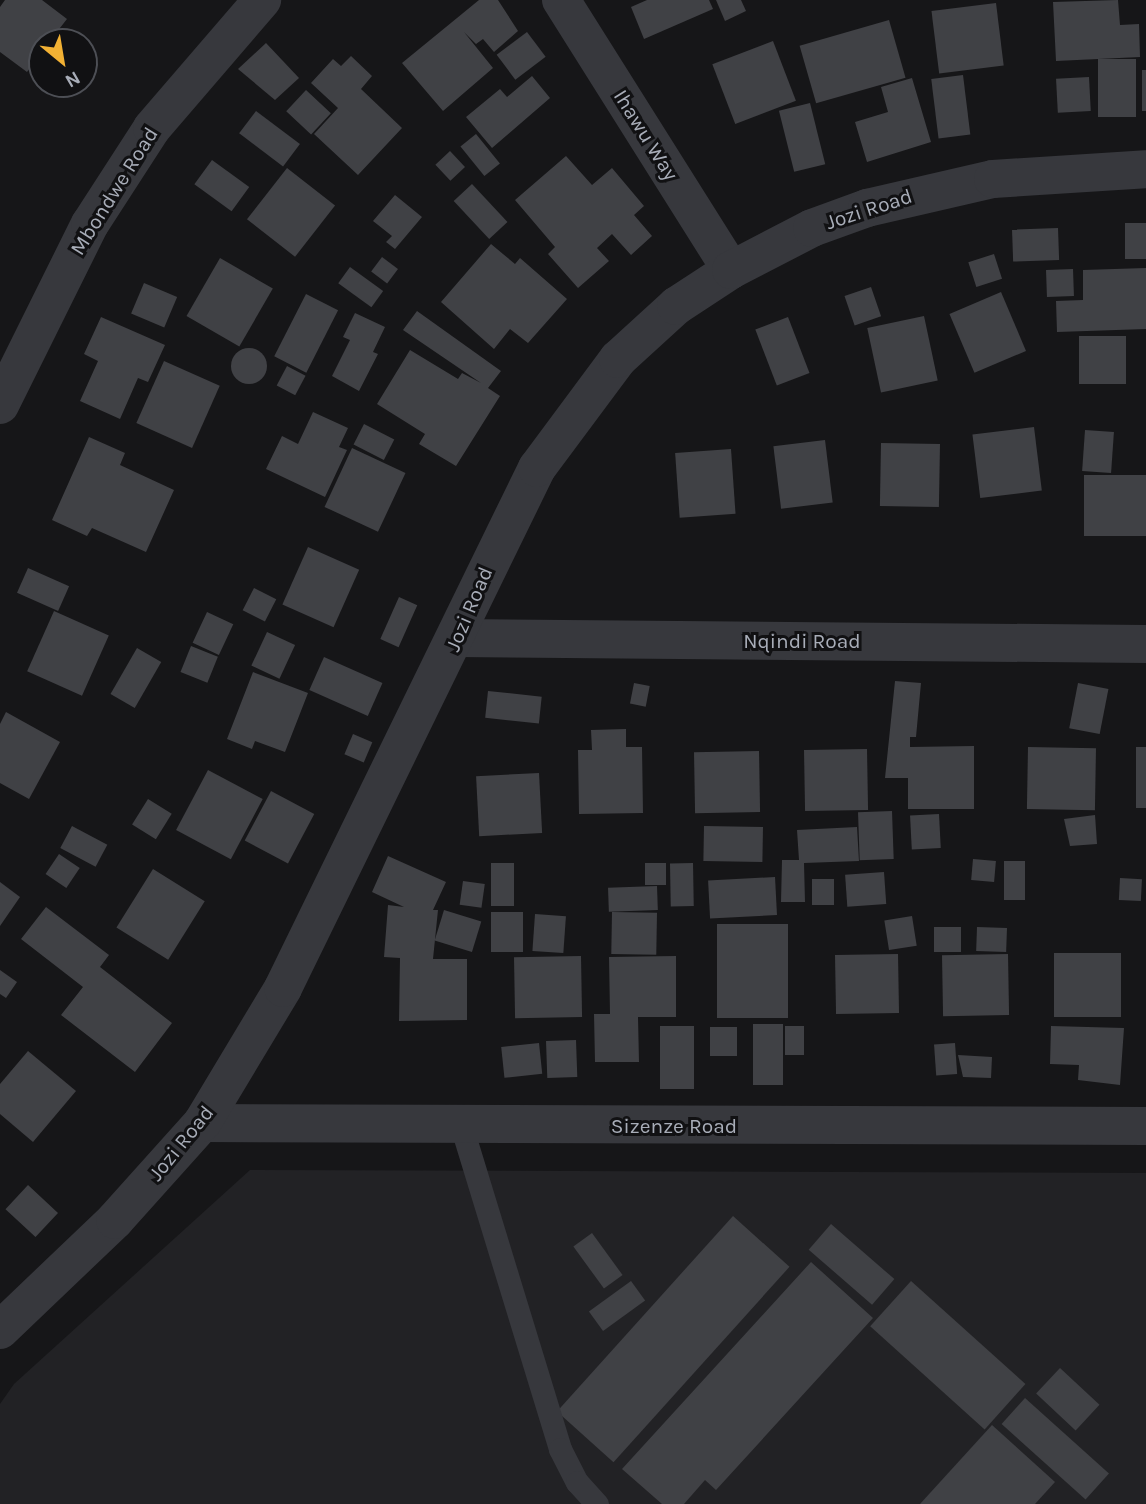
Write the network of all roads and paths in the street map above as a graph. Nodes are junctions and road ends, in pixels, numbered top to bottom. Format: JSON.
{"nodes":[{"id":1,"x":262,"y":0,"type":"edge"},
{"id":2,"x":561,"y":0,"type":"edge"},
{"id":3,"x":1146,"y":169,"type":"edge"},
{"id":4,"x":731,"y":270,"type":"junction"},
{"id":5,"x":0,"y":405,"type":"edge"},
{"id":6,"x":458,"y":638,"type":"junction"},
{"id":7,"x":1146,"y":643,"type":"edge"},
{"id":8,"x":202,"y":1123,"type":"junction"},
{"id":9,"x":461,"y":1125,"type":"junction"},
{"id":10,"x":1146,"y":1126,"type":"edge"},
{"id":11,"x":0,"y":1330,"type":"edge"},
{"id":12,"x":597,"y":1504,"type":"edge"}],
"edges":[{"from":1,"to":5,"type":"street","name":"Mbondwe Road"},
{"from":2,"to":4,"type":"street","name":"Ihawu Way"},
{"from":3,"to":4,"type":"street","name":"Jozi Road"},
{"from":4,"to":6,"type":"street","name":"Jozi Road"},
{"from":6,"to":7,"type":"street","name":"Nqindi Road"},
{"from":6,"to":8,"type":"street","name":"Jozi Road"},
{"from":8,"to":9,"type":"street","name":"Sizenze Road"},
{"from":8,"to":11,"type":"street","name":"Jozi Road"},
{"from":9,"to":10,"type":"street","name":"Sizenze Road"},
{"from":9,"to":12,"type":"lane"}]}
